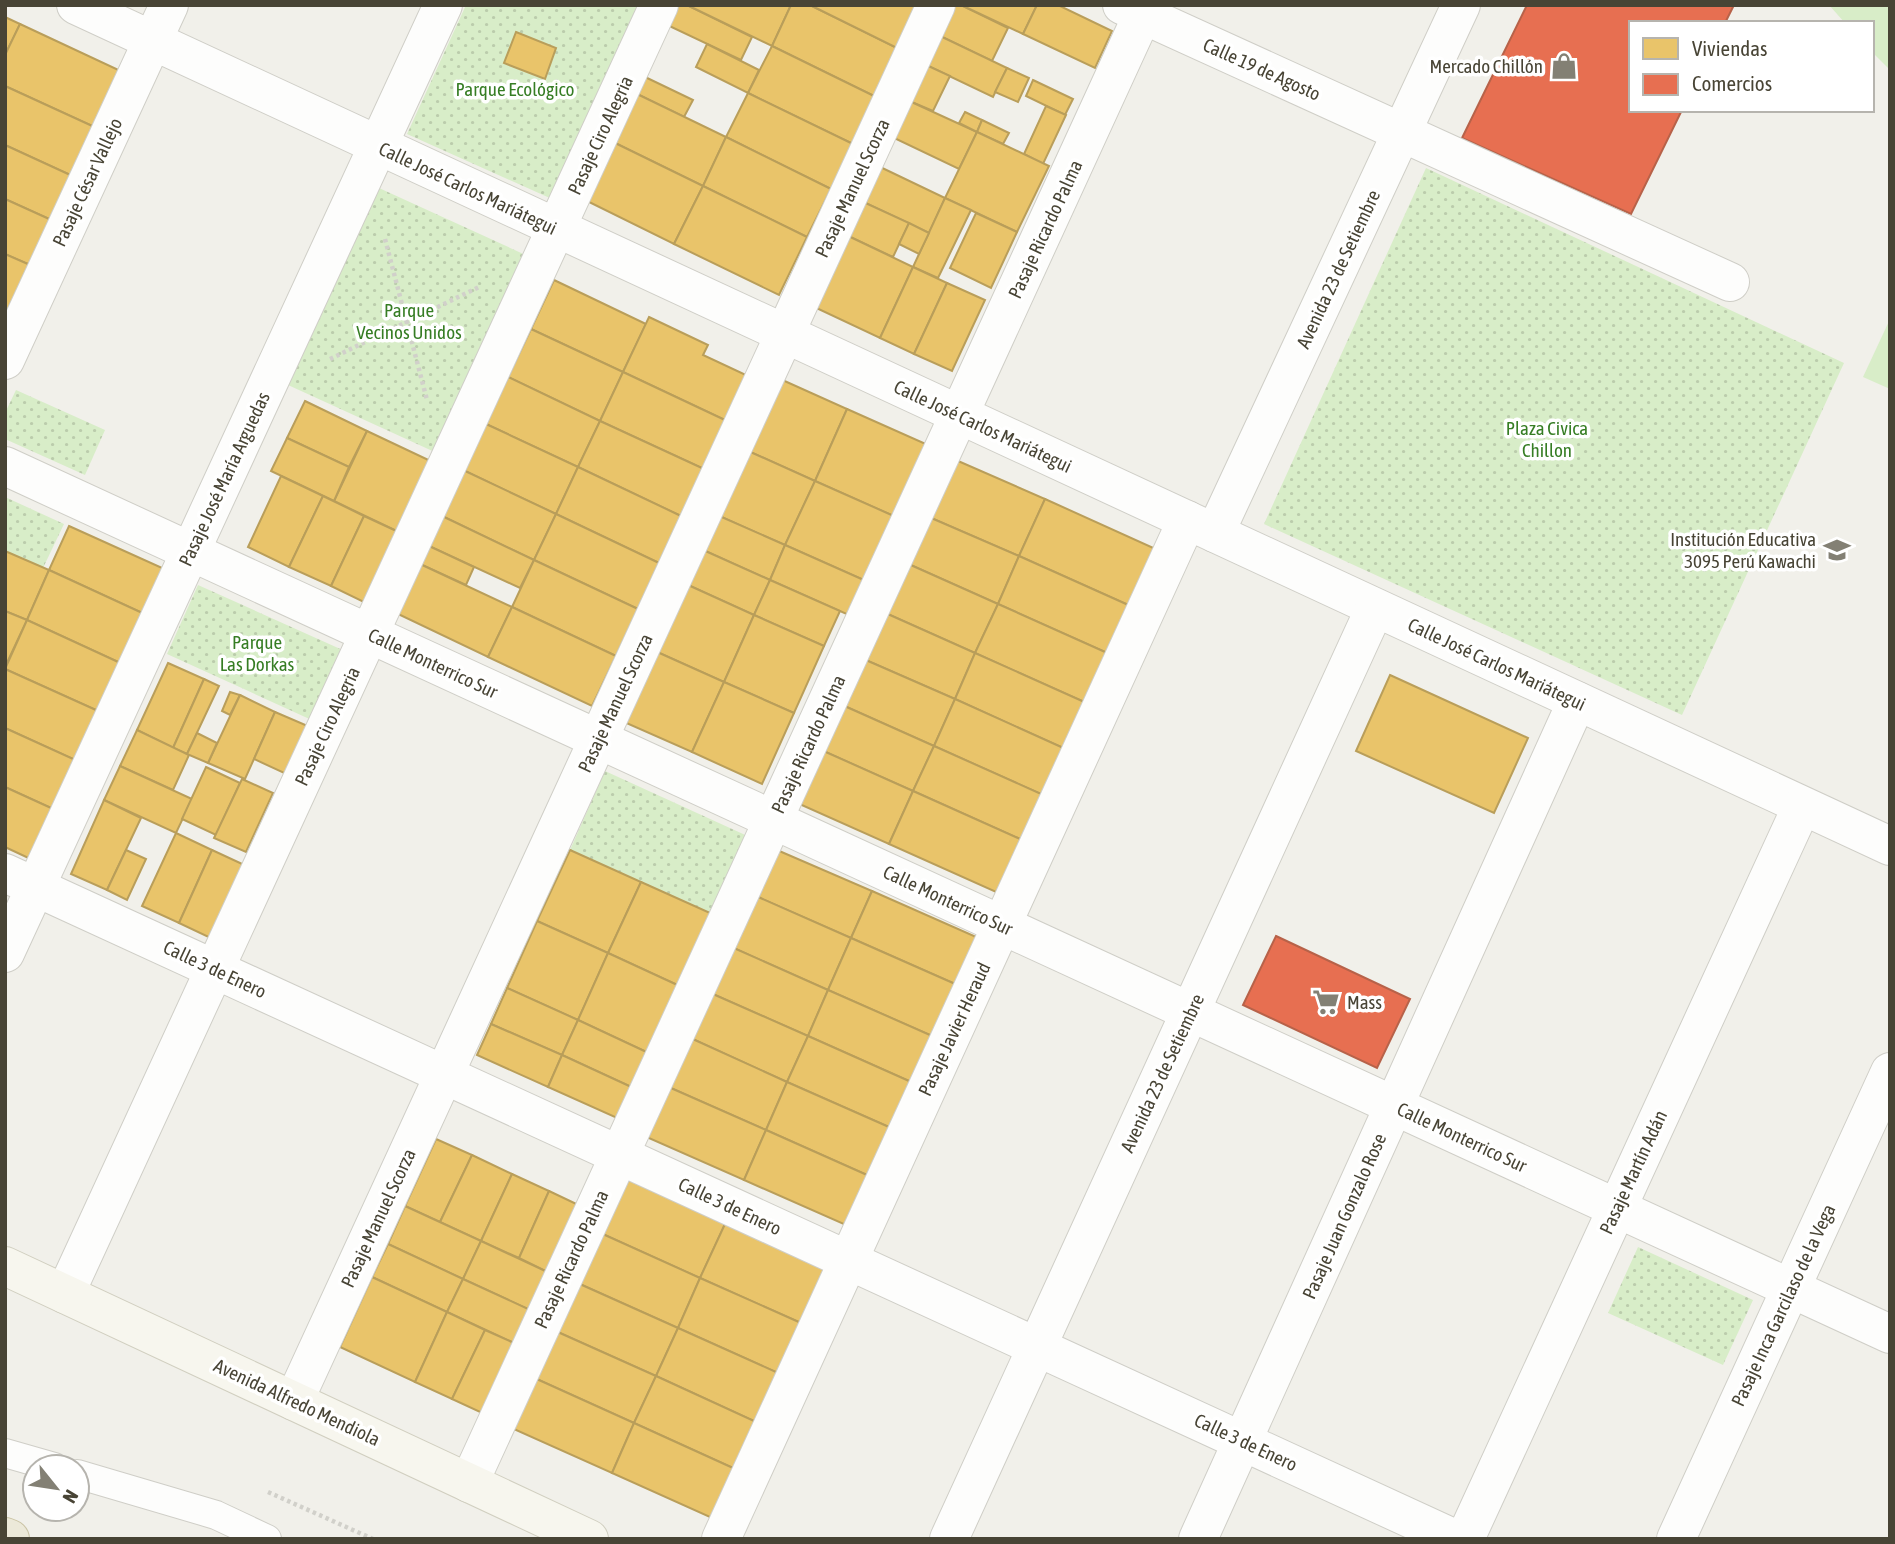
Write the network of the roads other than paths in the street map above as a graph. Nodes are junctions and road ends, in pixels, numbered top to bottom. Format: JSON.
{"nodes":[{"id":1,"x":76,"y":5,"type":"edge"},
{"id":2,"x":169,"y":5,"type":"edge"},
{"id":3,"x":443,"y":5,"type":"edge"},
{"id":4,"x":659,"y":5,"type":"edge"},
{"id":5,"x":936,"y":5,"type":"edge"},
{"id":6,"x":1461,"y":5,"type":"edge"},
{"id":7,"x":1137,"y":8,"type":"edge"},
{"id":8,"x":153,"y":41,"type":"junction"},
{"id":9,"x":1402,"y":132,"type":"junction"},
{"id":10,"x":372,"y":158,"type":"junction"},
{"id":11,"x":551,"y":241,"type":"junction"},
{"id":12,"x":1730,"y":282,"type":"dead end"},
{"id":13,"x":785,"y":334,"type":"junction"},
{"id":14,"x":5,"y":360,"type":"edge"},
{"id":15,"x":960,"y":415,"type":"junction"},
{"id":16,"x":5,"y":466,"type":"edge"},
{"id":17,"x":1201,"y":527,"type":"junction"},
{"id":18,"x":191,"y":551,"type":"junction"},
{"id":19,"x":1375,"y":608,"type":"junction"},
{"id":20,"x":370,"y":634,"type":"junction"},
{"id":21,"x":1577,"y":701,"type":"junction"},
{"id":22,"x":599,"y":739,"type":"junction"},
{"id":23,"x":1801,"y":806,"type":"junction"},
{"id":24,"x":773,"y":819,"type":"junction"},
{"id":25,"x":1890,"y":846,"type":"edge"},
{"id":26,"x":20,"y":880,"type":"edge"},
{"id":27,"x":1002,"y":925,"type":"junction"},
{"id":28,"x":5,"y":953,"type":"edge"},
{"id":29,"x":215,"y":969,"type":"junction"},
{"id":30,"x":1190,"y":1012,"type":"junction"},
{"id":31,"x":1890,"y":1072,"type":"edge"},
{"id":32,"x":444,"y":1074,"type":"junction"},
{"id":33,"x":1394,"y":1106,"type":"junction"},
{"id":34,"x":619,"y":1155,"type":"junction"},
{"id":35,"x":1616,"y":1208,"type":"junction"},
{"id":36,"x":849,"y":1260,"type":"junction"},
{"id":37,"x":5,"y":1266,"type":"edge"},
{"id":38,"x":1790,"y":1288,"type":"junction"},
{"id":39,"x":65,"y":1294,"type":"junction"},
{"id":40,"x":1890,"y":1334,"type":"edge"},
{"id":41,"x":1037,"y":1346,"type":"junction"},
{"id":42,"x":294,"y":1401,"type":"junction"},
{"id":43,"x":1242,"y":1441,"type":"junction"},
{"id":44,"x":91,"y":1478,"type":"edge"},
{"id":45,"x":469,"y":1483,"type":"junction"},
{"id":46,"x":267,"y":1539,"type":"edge"},
{"id":47,"x":589,"y":1539,"type":"edge"},
{"id":48,"x":721,"y":1539,"type":"edge"},
{"id":49,"x":949,"y":1539,"type":"edge"},
{"id":50,"x":1198,"y":1539,"type":"edge"},
{"id":51,"x":1455,"y":1539,"type":"edge"},
{"id":52,"x":1465,"y":1539,"type":"edge"},
{"id":53,"x":1676,"y":1539,"type":"edge"}],
"edges":[{"from":1,"to":8,"type":"street","name":"Calle José Carlos Mariátegui"},
{"from":2,"to":8,"type":"street","name":"Pasaje César Vallejo"},
{"from":3,"to":10,"type":"street","name":"Pasaje José María Arguedas"},
{"from":4,"to":11,"type":"street","name":"Pasaje Ciro Alegria"},
{"from":5,"to":13,"type":"street","name":"Pasaje Manuel Scorza"},
{"from":6,"to":9,"type":"street","name":"Avenida 23 de Setiembre"},
{"from":7,"to":9,"type":"street","name":"Calle 19 de Agosto"},
{"from":7,"to":15,"type":"street","name":"Pasaje Ricardo Palma"},
{"from":8,"to":10,"type":"street","name":"Calle José Carlos Mariátegui"},
{"from":8,"to":14,"type":"street","name":"Pasaje César Vallejo"},
{"from":9,"to":12,"type":"street","name":"Calle 19 de Agosto"},
{"from":9,"to":17,"type":"street","name":"Avenida 23 de Setiembre"},
{"from":10,"to":11,"type":"street","name":"Calle José Carlos Mariátegui"},
{"from":10,"to":18,"type":"street","name":"Pasaje José María Arguedas"},
{"from":11,"to":13,"type":"street","name":"Calle José Carlos Mariátegui"},
{"from":11,"to":20,"type":"street","name":"Pasaje Ciro Alegria"},
{"from":13,"to":15,"type":"street","name":"Calle José Carlos Mariátegui"},
{"from":13,"to":22,"type":"street","name":"Pasaje Manuel Scorza"},
{"from":15,"to":17,"type":"street","name":"Calle José Carlos Mariátegui"},
{"from":15,"to":24,"type":"street","name":"Pasaje Ricardo Palma"},
{"from":16,"to":18,"type":"street","name":"Calle Monterrico Sur"},
{"from":17,"to":19,"type":"street","name":"Calle José Carlos Mariátegui"},
{"from":17,"to":27,"type":"street","name":"Pasaje Javier Heraud"},
{"from":18,"to":20,"type":"street","name":"Calle Monterrico Sur"},
{"from":18,"to":26,"type":"street","name":"Pasaje José María Arguedas"},
{"from":19,"to":21,"type":"street","name":"Calle José Carlos Mariátegui"},
{"from":19,"to":30,"type":"street","name":"Avenida 23 de Setiembre"},
{"from":20,"to":22,"type":"street","name":"Calle Monterrico Sur"},
{"from":20,"to":29,"type":"street","name":"Pasaje Ciro Alegria"},
{"from":21,"to":23,"type":"street","name":"Calle José Carlos Mariátegui"},
{"from":21,"to":33,"type":"street","name":"Pasaje Juan Gonzalo Rose"},
{"from":22,"to":24,"type":"street","name":"Calle Monterrico Sur"},
{"from":22,"to":32,"type":"street","name":"Pasaje Manuel Scorza"},
{"from":23,"to":25,"type":"street","name":"Calle José Carlos Mariátegui"},
{"from":23,"to":35,"type":"street","name":"Pasaje Martín Adán"},
{"from":24,"to":27,"type":"street","name":"Calle Monterrico Sur"},
{"from":24,"to":34,"type":"street","name":"Pasaje Ricardo Palma"},
{"from":26,"to":28,"type":"street","name":"Pasaje José María Arguedas"},
{"from":26,"to":29,"type":"street","name":"Calle 3 de Enero"},
{"from":27,"to":30,"type":"street","name":"Calle Monterrico Sur"},
{"from":27,"to":36,"type":"street","name":"Pasaje Javier Heraud"},
{"from":29,"to":32,"type":"street","name":"Calle 3 de Enero"},
{"from":29,"to":39,"type":"street","name":"Pasaje Ciro Alegria"},
{"from":30,"to":33,"type":"street","name":"Calle Monterrico Sur"},
{"from":30,"to":41,"type":"street","name":"Avenida 23 de Setiembre"},
{"from":31,"to":38,"type":"street","name":"Pasaje Inca Garcilaso de la Vega"},
{"from":32,"to":34,"type":"street","name":"Calle 3 de Enero"},
{"from":32,"to":42,"type":"street","name":"Pasaje Manuel Scorza"},
{"from":33,"to":35,"type":"street","name":"Calle Monterrico Sur"},
{"from":33,"to":43,"type":"street","name":"Pasaje Juan Gonzalo Rose"},
{"from":34,"to":36,"type":"street","name":"Calle 3 de Enero"},
{"from":34,"to":45,"type":"street","name":"Pasaje Ricardo Palma"},
{"from":35,"to":38,"type":"street","name":"Calle Monterrico Sur"},
{"from":35,"to":52,"type":"street","name":"Pasaje Martín Adán"},
{"from":36,"to":41,"type":"street","name":"Calle 3 de Enero"},
{"from":36,"to":48,"type":"street","name":"Pasaje Javier Heraud"},
{"from":37,"to":39,"type":"street","name":"Avenida Alfredo Mendiola"},
{"from":38,"to":40,"type":"street","name":"Calle Monterrico Sur"},
{"from":38,"to":53,"type":"street","name":"Pasaje Inca Garcilaso de la Vega"},
{"from":39,"to":42,"type":"street","name":"Avenida Alfredo Mendiola"},
{"from":41,"to":43,"type":"street","name":"Calle 3 de Enero"},
{"from":41,"to":49,"type":"street","name":"Avenida 23 de Setiembre"},
{"from":42,"to":45,"type":"street","name":"Avenida Alfredo Mendiola"},
{"from":43,"to":50,"type":"street","name":"Pasaje Juan Gonzalo Rose"},
{"from":43,"to":51,"type":"street","name":"Calle 3 de Enero"},
{"from":44,"to":46,"type":"lane"},
{"from":45,"to":47,"type":"street","name":"Avenida Alfredo Mendiola"}]}
